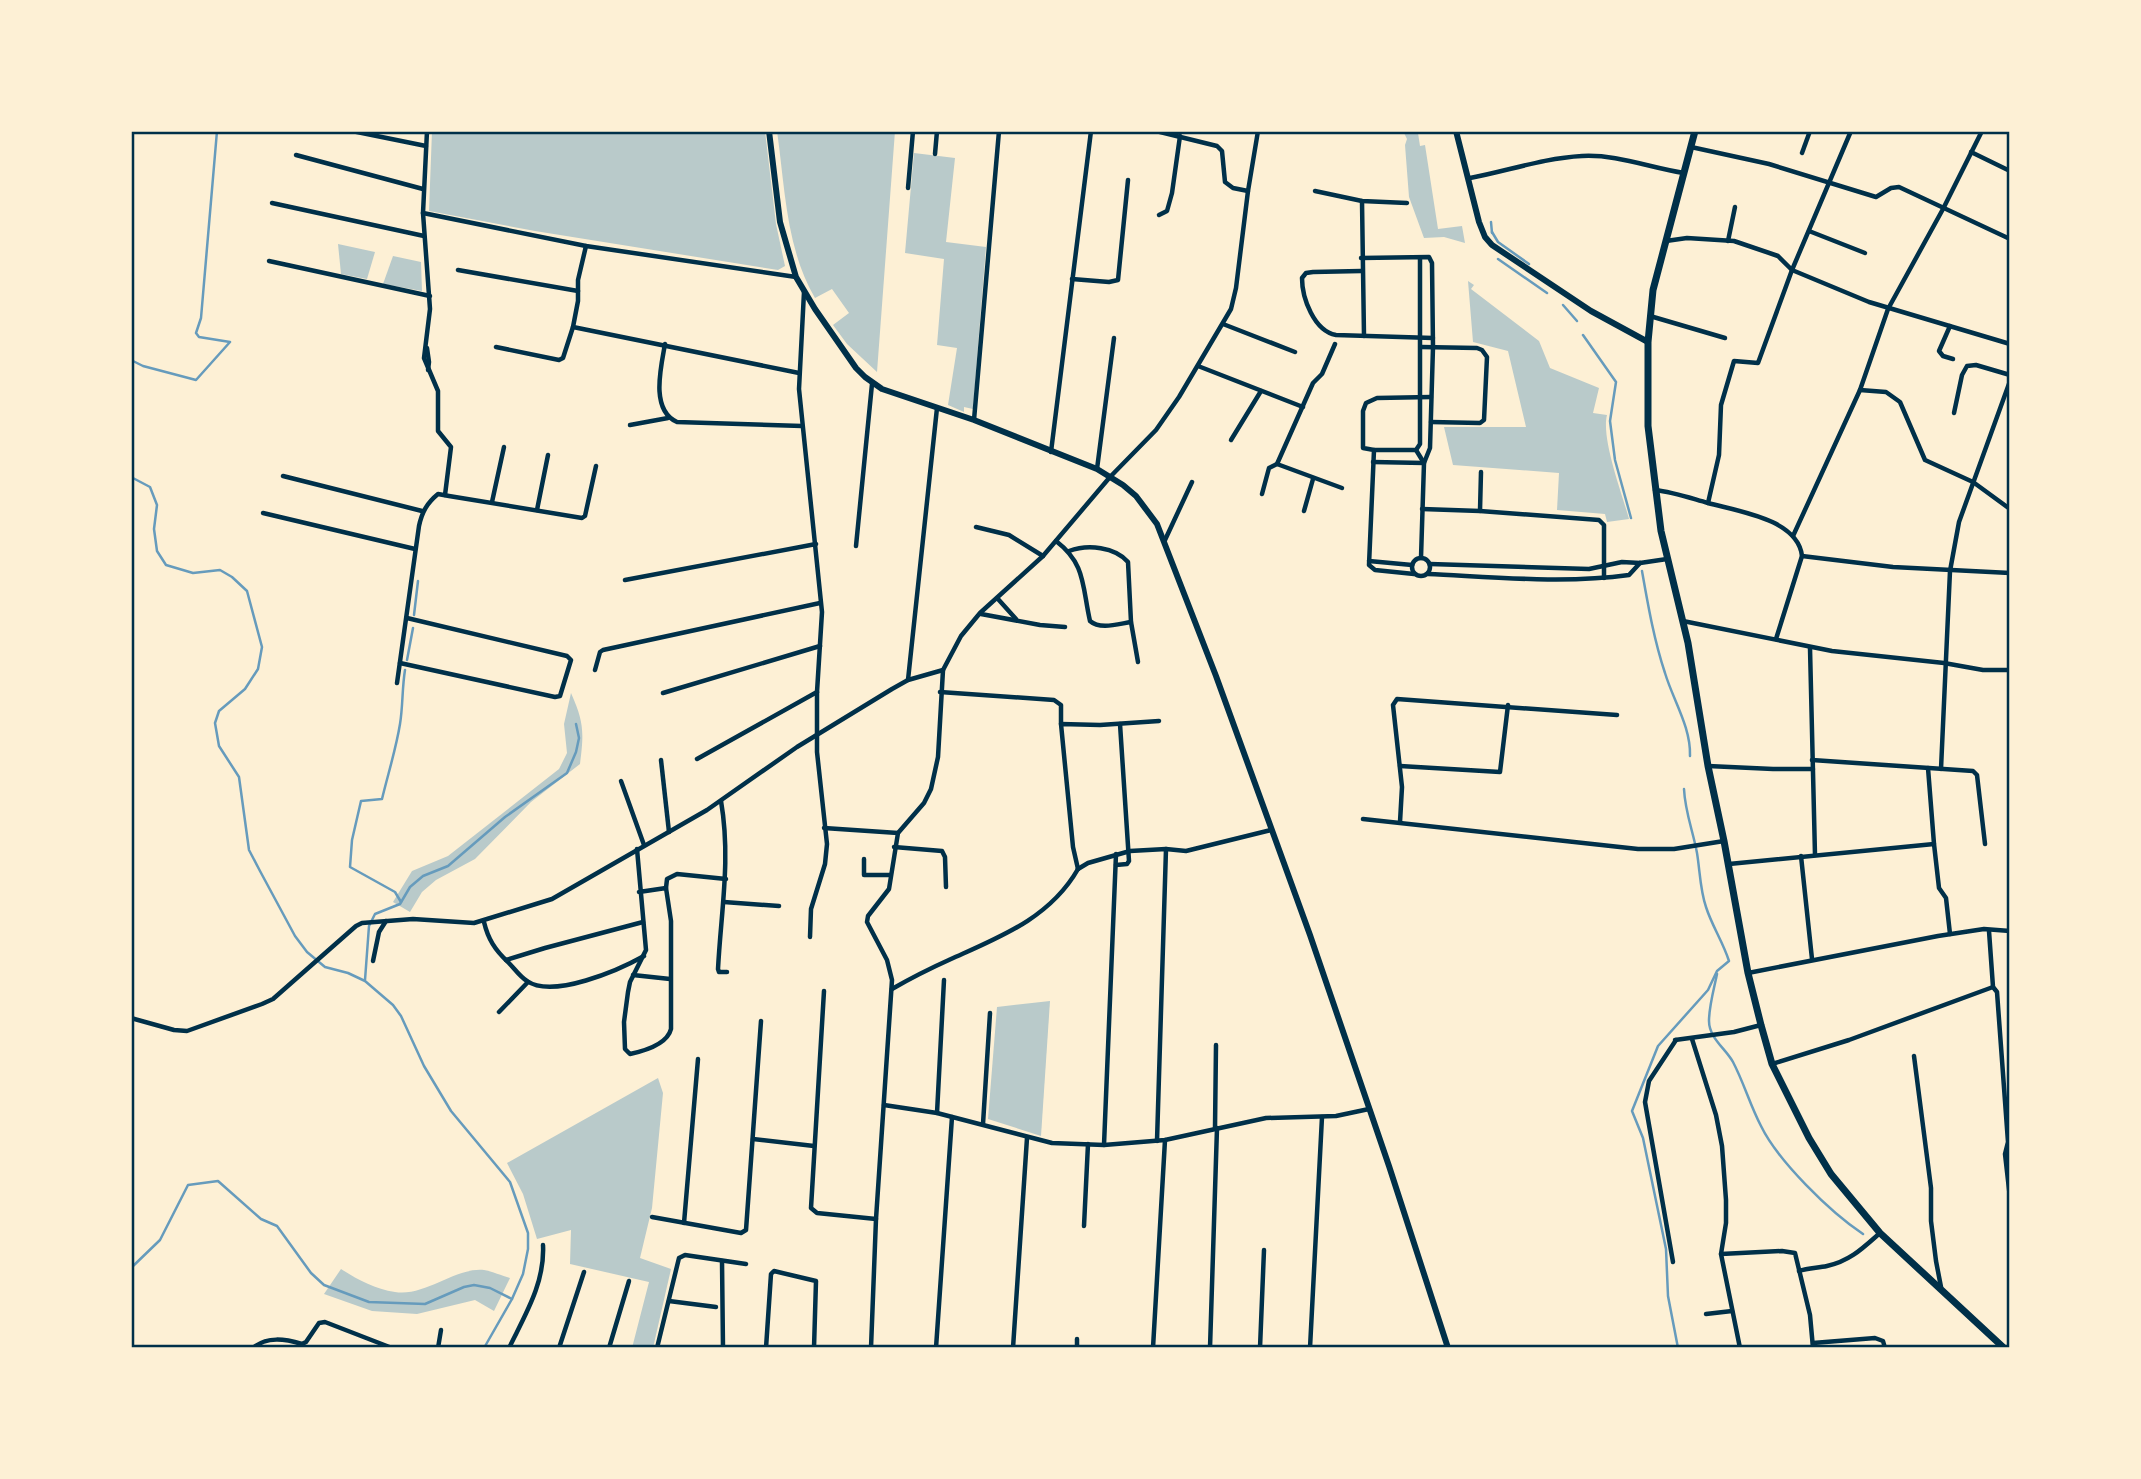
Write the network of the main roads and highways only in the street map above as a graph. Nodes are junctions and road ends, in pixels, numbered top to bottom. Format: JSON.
{"nodes":[{"id":1,"x":769,"y":131,"type":"edge"},
{"id":2,"x":1456,"y":131,"type":"edge"},
{"id":3,"x":1695,"y":131,"type":"edge"},
{"id":4,"x":1648,"y":342,"type":"junction"},
{"id":5,"x":1448,"y":1348,"type":"edge"},
{"id":6,"x":2004,"y":1348,"type":"edge"}],
"edges":[{"from":1,"to":5,"type":"main road"},
{"from":2,"to":4,"type":"main road"},
{"from":3,"to":4,"type":"main road"},
{"from":4,"to":6,"type":"main road"}]}
